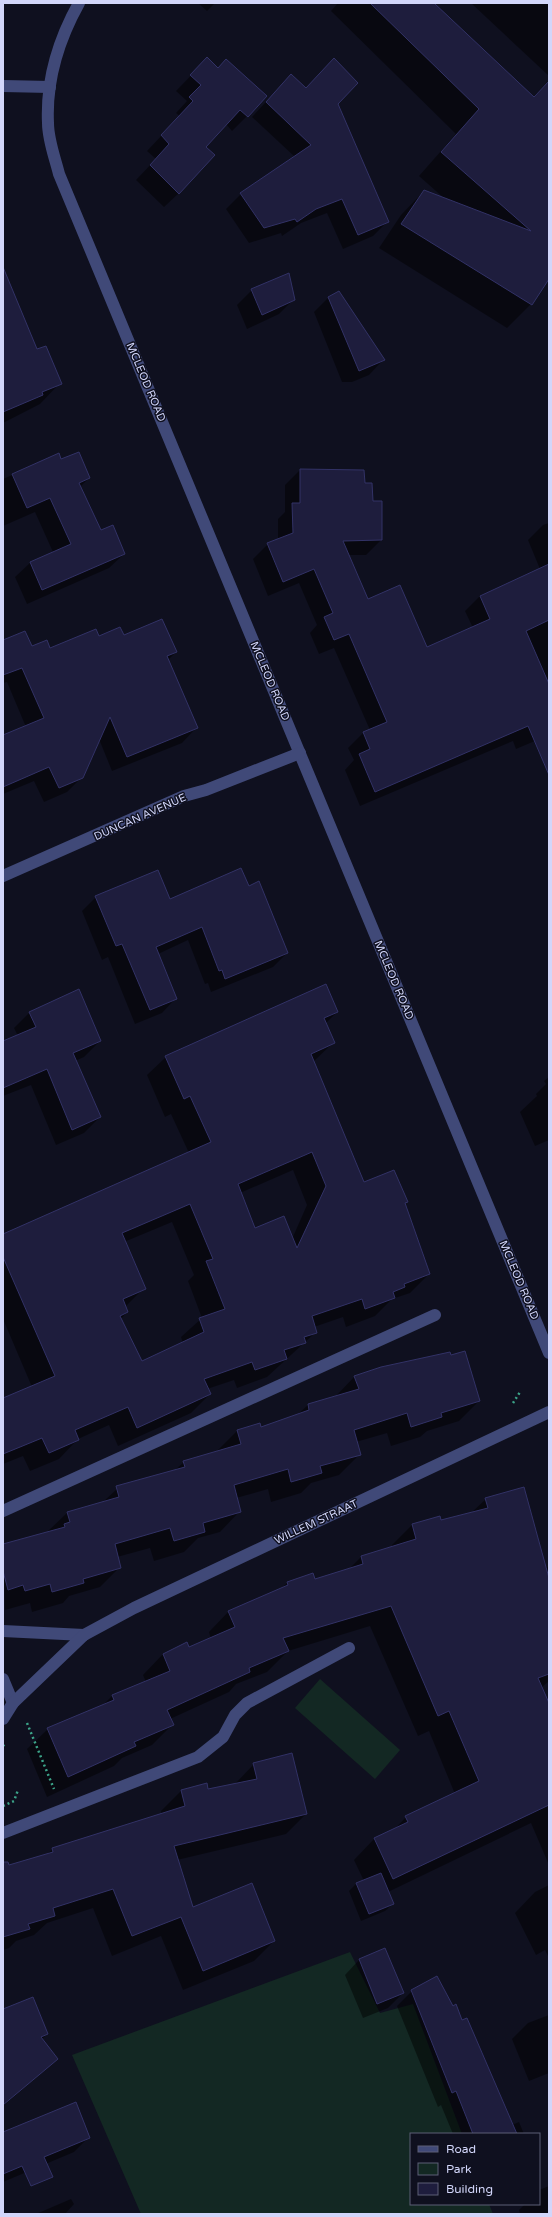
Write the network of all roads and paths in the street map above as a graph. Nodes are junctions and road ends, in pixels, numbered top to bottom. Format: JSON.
{"nodes":[{"id":1,"x":79,"y":3,"type":"edge"},
{"id":2,"x":3,"y":86,"type":"edge"},
{"id":3,"x":50,"y":87,"type":"junction"},
{"id":4,"x":300,"y":753,"type":"junction"},
{"id":5,"x":3,"y":876,"type":"edge"},
{"id":6,"x":435,"y":1315,"type":"dead end"},
{"id":7,"x":549,"y":1353,"type":"edge"},
{"id":8,"x":549,"y":1412,"type":"edge"},
{"id":9,"x":3,"y":1511,"type":"edge"},
{"id":10,"x":3,"y":1632,"type":"edge"},
{"id":11,"x":84,"y":1635,"type":"junction"},
{"id":12,"x":349,"y":1648,"type":"dead end"},
{"id":13,"x":3,"y":1679,"type":"edge"},
{"id":14,"x":13,"y":1703,"type":"junction"},
{"id":15,"x":3,"y":1719,"type":"edge"},
{"id":16,"x":22,"y":1722,"type":"dead end"},
{"id":17,"x":18,"y":1790,"type":"dead end"},
{"id":18,"x":57,"y":1795,"type":"dead end"},
{"id":19,"x":3,"y":1806,"type":"edge"},
{"id":20,"x":3,"y":1833,"type":"edge"}],
"edges":[{"from":1,"to":3,"type":"street","name":"MCLEOD ROAD"},
{"from":2,"to":3,"type":"street"},
{"from":3,"to":4,"type":"street","name":"MCLEOD ROAD"},
{"from":4,"to":5,"type":"street","name":"DUNCAN AVENUE"},
{"from":4,"to":7,"type":"street","name":"MCLEOD ROAD"},
{"from":6,"to":9,"type":"street"},
{"from":8,"to":11,"type":"street","name":"WILLEM STRAAT"},
{"from":10,"to":11,"type":"street"},
{"from":11,"to":14,"type":"street","name":"WILLEM STRAAT"},
{"from":12,"to":20,"type":"street"},
{"from":13,"to":14,"type":"street"},
{"from":14,"to":15,"type":"street","name":"WILLEM STRAAT"},
{"from":16,"to":18,"type":"path"},
{"from":17,"to":19,"type":"path"}]}
